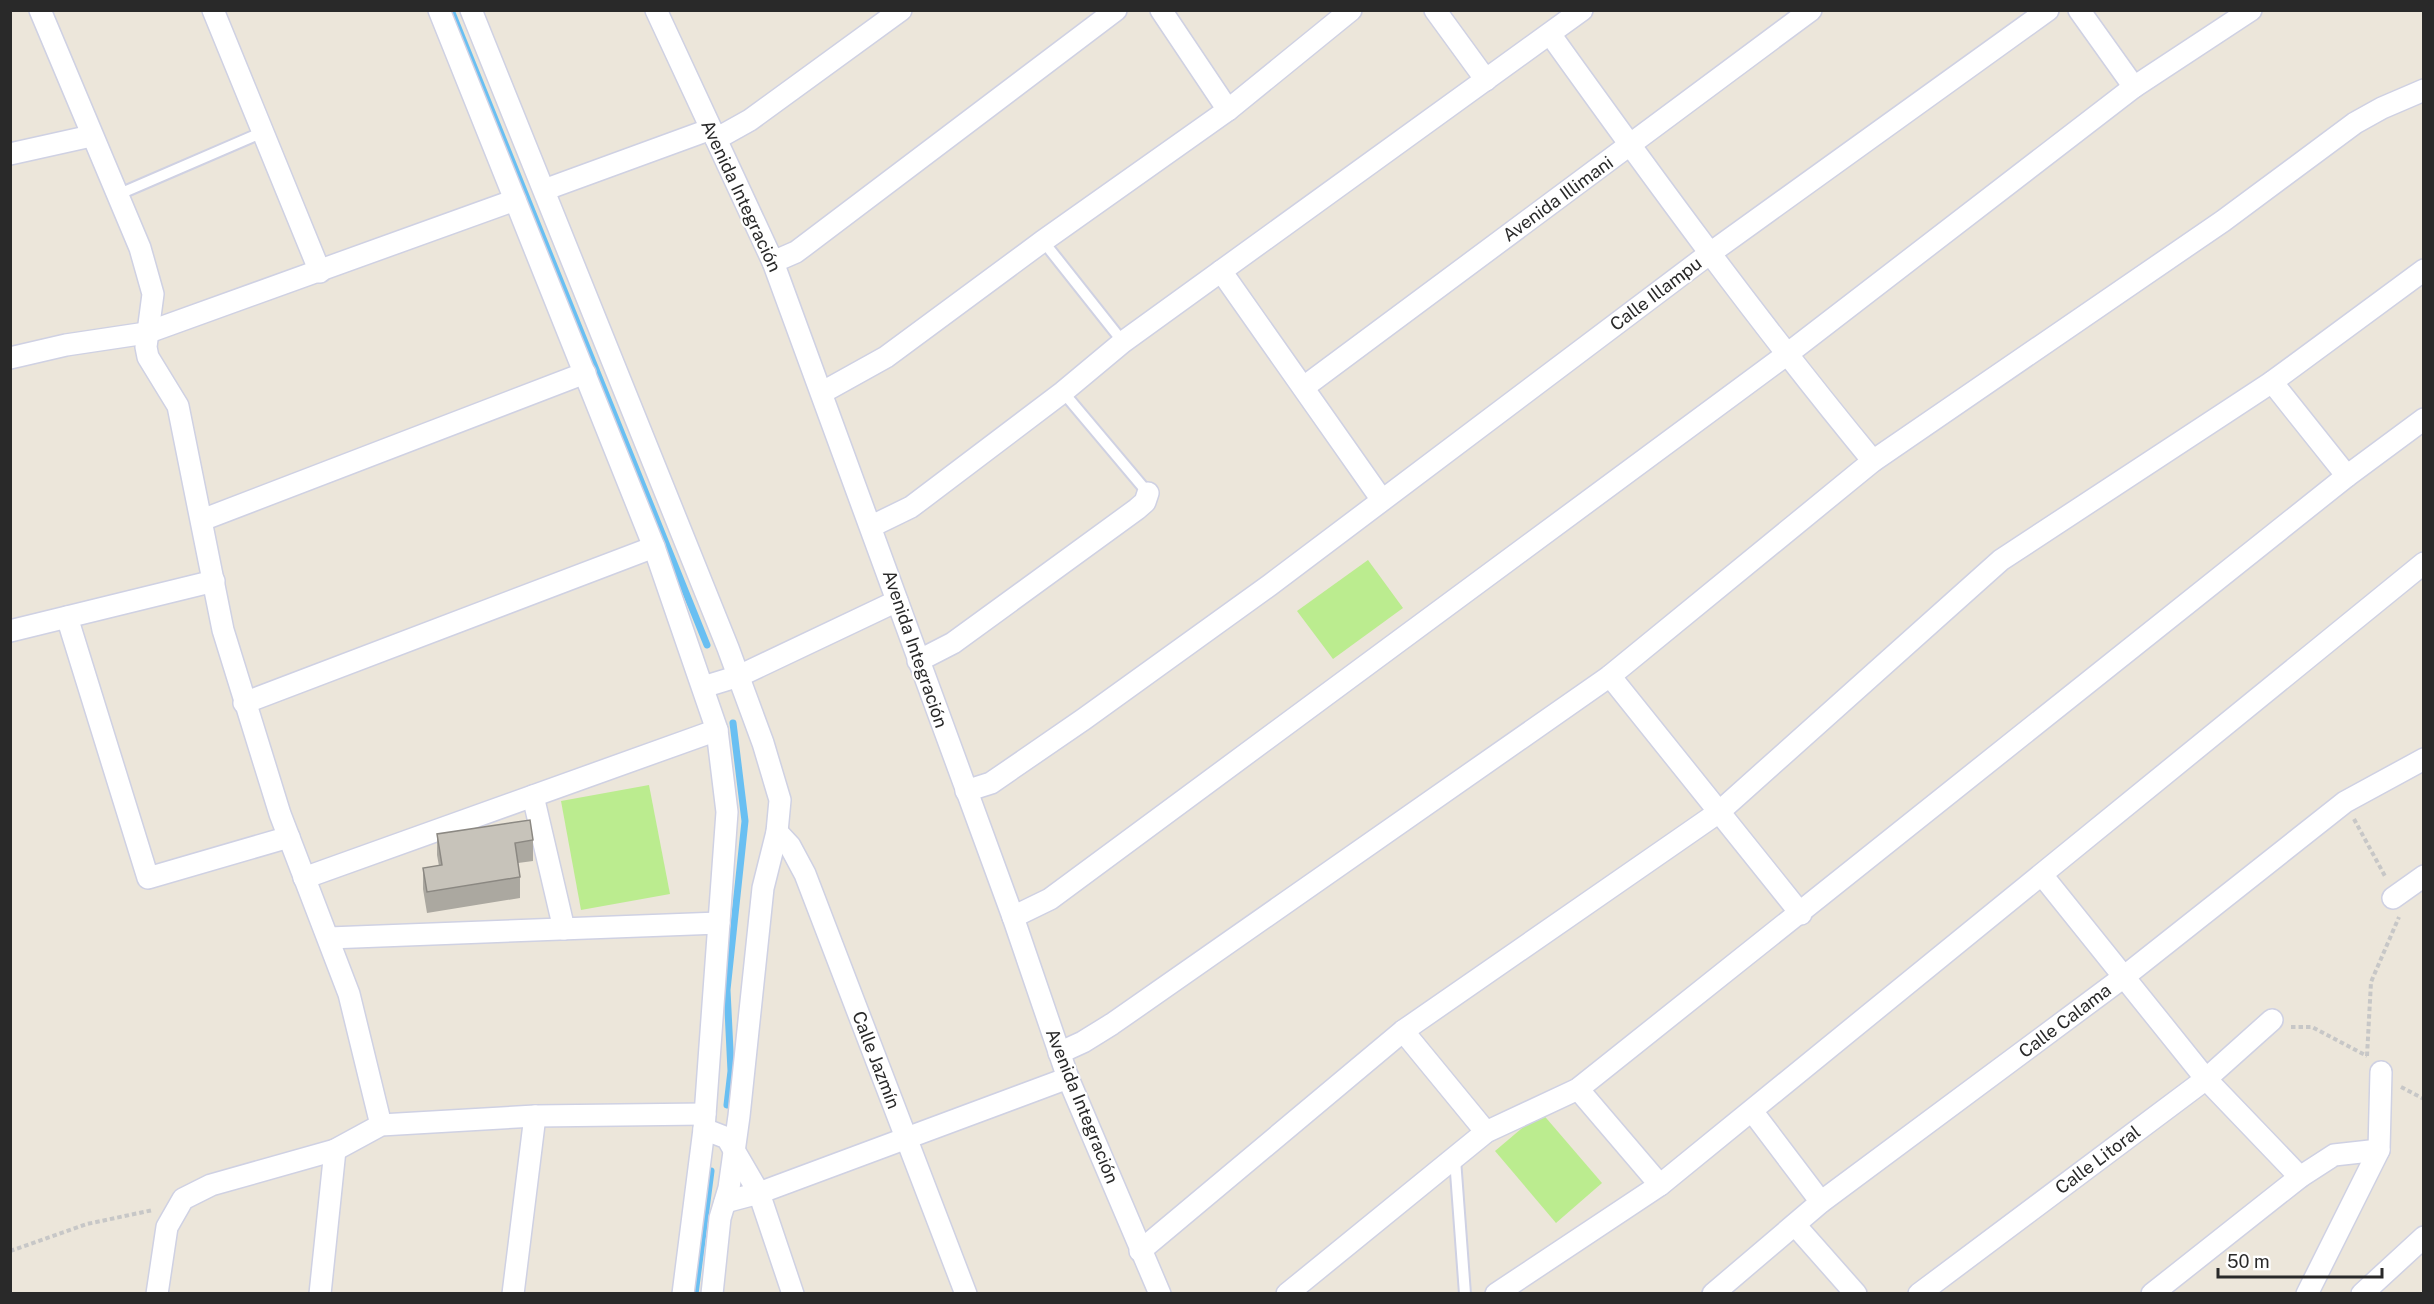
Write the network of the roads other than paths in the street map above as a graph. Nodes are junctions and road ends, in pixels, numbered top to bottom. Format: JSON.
{"nodes":[{"id":1,"x":40,"y":10,"type":"edge"},
{"id":2,"x":213,"y":10,"type":"edge"},
{"id":3,"x":439,"y":10,"type":"edge"},
{"id":4,"x":471,"y":10,"type":"edge"},
{"id":5,"x":901,"y":10,"type":"edge"},
{"id":6,"x":1116,"y":10,"type":"edge"},
{"id":7,"x":1161,"y":10,"type":"edge"},
{"id":8,"x":1351,"y":10,"type":"edge"},
{"id":9,"x":1435,"y":10,"type":"edge"},
{"id":10,"x":1582,"y":10,"type":"edge"},
{"id":11,"x":1811,"y":10,"type":"edge"},
{"id":12,"x":2048,"y":10,"type":"edge"},
{"id":13,"x":2079,"y":10,"type":"edge"},
{"id":14,"x":2251,"y":10,"type":"edge"},
{"id":15,"x":659,"y":12,"type":"edge"},
{"id":16,"x":1550,"y":34,"type":"junction"},
{"id":17,"x":1486,"y":80,"type":"junction"},
{"id":18,"x":2134,"y":87,"type":"junction"},
{"id":19,"x":2424,"y":90,"type":"edge"},
{"id":20,"x":1228,"y":110,"type":"junction"},
{"id":21,"x":263,"y":132,"type":"junction"},
{"id":22,"x":713,"y":134,"type":"junction"},
{"id":23,"x":91,"y":136,"type":"junction"},
{"id":24,"x":1630,"y":146,"type":"junction"},
{"id":25,"x":10,"y":154,"type":"edge"},
{"id":26,"x":544,"y":190,"type":"junction"},
{"id":27,"x":117,"y":195,"type":"junction"},
{"id":28,"x":515,"y":200,"type":"junction"},
{"id":29,"x":1043,"y":241,"type":"junction"},
{"id":30,"x":1709,"y":254,"type":"junction"},
{"id":31,"x":773,"y":262,"type":"junction"},
{"id":32,"x":2424,"y":270,"type":"edge"},
{"id":33,"x":320,"y":272,"type":"junction"},
{"id":34,"x":1221,"y":272,"type":"junction"},
{"id":35,"x":146,"y":333,"type":"junction"},
{"id":36,"x":1123,"y":342,"type":"junction"},
{"id":37,"x":1786,"y":355,"type":"junction"},
{"id":38,"x":10,"y":358,"type":"edge"},
{"id":39,"x":585,"y":373,"type":"junction"},
{"id":40,"x":2272,"y":381,"type":"junction"},
{"id":41,"x":1304,"y":387,"type":"junction"},
{"id":42,"x":822,"y":392,"type":"junction"},
{"id":43,"x":1064,"y":392,"type":"junction"},
{"id":44,"x":2424,"y":418,"type":"edge"},
{"id":45,"x":1872,"y":460,"type":"junction"},
{"id":46,"x":2347,"y":476,"type":"junction"},
{"id":47,"x":1148,"y":493,"type":"joint"},
{"id":48,"x":1382,"y":500,"type":"junction"},
{"id":49,"x":202,"y":520,"type":"junction"},
{"id":50,"x":872,"y":526,"type":"junction"},
{"id":51,"x":654,"y":548,"type":"junction"},
{"id":52,"x":2424,"y":563,"type":"edge"},
{"id":53,"x":214,"y":580,"type":"junction"},
{"id":54,"x":897,"y":601,"type":"junction"},
{"id":55,"x":67,"y":617,"type":"junction"},
{"id":56,"x":10,"y":631,"type":"edge"},
{"id":57,"x":918,"y":661,"type":"junction"},
{"id":58,"x":739,"y":676,"type":"junction"},
{"id":59,"x":1610,"y":676,"type":"junction"},
{"id":60,"x":703,"y":687,"type":"junction"},
{"id":61,"x":244,"y":703,"type":"junction"},
{"id":62,"x":717,"y":730,"type":"junction"},
{"id":63,"x":2424,"y":759,"type":"edge"},
{"id":64,"x":966,"y":791,"type":"junction"},
{"id":65,"x":533,"y":796,"type":"junction"},
{"id":66,"x":1719,"y":812,"type":"junction"},
{"id":67,"x":777,"y":832,"type":"junction"},
{"id":68,"x":289,"y":837,"type":"junction"},
{"id":69,"x":2042,"y":875,"type":"junction"},
{"id":70,"x":2424,"y":876,"type":"edge"},
{"id":71,"x":304,"y":878,"type":"junction"},
{"id":72,"x":2393,"y":898,"type":"road end"},
{"id":73,"x":1801,"y":914,"type":"junction"},
{"id":74,"x":1013,"y":917,"type":"junction"},
{"id":75,"x":719,"y":923,"type":"junction"},
{"id":76,"x":564,"y":929,"type":"junction"},
{"id":77,"x":329,"y":938,"type":"junction"},
{"id":78,"x":2125,"y":976,"type":"junction"},
{"id":79,"x":2272,"y":1020,"type":"road end"},
{"id":80,"x":1402,"y":1031,"type":"junction"},
{"id":81,"x":1059,"y":1053,"type":"junction"},
{"id":82,"x":2374,"y":1064,"type":"road end"},
{"id":83,"x":1068,"y":1077,"type":"junction"},
{"id":84,"x":2206,"y":1079,"type":"junction"},
{"id":85,"x":1578,"y":1089,"type":"junction"},
{"id":86,"x":1752,"y":1111,"type":"junction"},
{"id":87,"x":535,"y":1116,"type":"junction"},
{"id":88,"x":704,"y":1122,"type":"junction"},
{"id":89,"x":381,"y":1125,"type":"junction"},
{"id":90,"x":1486,"y":1132,"type":"junction"},
{"id":91,"x":905,"y":1137,"type":"junction"},
{"id":92,"x":735,"y":1149,"type":"junction"},
{"id":93,"x":335,"y":1150,"type":"junction"},
{"id":94,"x":2379,"y":1150,"type":"junction"},
{"id":95,"x":1455,"y":1159,"type":"junction"},
{"id":96,"x":2300,"y":1177,"type":"junction"},
{"id":97,"x":1660,"y":1185,"type":"junction"},
{"id":98,"x":759,"y":1193,"type":"junction"},
{"id":99,"x":725,"y":1202,"type":"junction"},
{"id":100,"x":1821,"y":1202,"type":"junction"},
{"id":101,"x":1795,"y":1225,"type":"junction"},
{"id":102,"x":2424,"y":1237,"type":"edge"},
{"id":103,"x":1140,"y":1251,"type":"junction"},
{"id":104,"x":157,"y":1293,"type":"edge"},
{"id":105,"x":320,"y":1293,"type":"edge"},
{"id":106,"x":513,"y":1293,"type":"edge"},
{"id":107,"x":683,"y":1293,"type":"edge"},
{"id":108,"x":712,"y":1293,"type":"edge"},
{"id":109,"x":793,"y":1293,"type":"edge"},
{"id":110,"x":966,"y":1293,"type":"edge"},
{"id":111,"x":1160,"y":1293,"type":"edge"},
{"id":112,"x":1287,"y":1293,"type":"edge"},
{"id":113,"x":1466,"y":1293,"type":"edge"},
{"id":114,"x":1497,"y":1293,"type":"edge"},
{"id":115,"x":1713,"y":1293,"type":"edge"},
{"id":116,"x":1856,"y":1293,"type":"edge"},
{"id":117,"x":1919,"y":1293,"type":"edge"},
{"id":118,"x":2152,"y":1293,"type":"edge"},
{"id":119,"x":2307,"y":1293,"type":"edge"},
{"id":120,"x":2362,"y":1293,"type":"edge"}],
"edges":[{"from":1,"to":23,"type":"street"},
{"from":2,"to":21,"type":"street"},
{"from":3,"to":28,"type":"street"},
{"from":4,"to":26,"type":"street"},
{"from":5,"to":22,"type":"street"},
{"from":6,"to":31,"type":"street"},
{"from":7,"to":20,"type":"street"},
{"from":8,"to":20,"type":"street"},
{"from":9,"to":17,"type":"street"},
{"from":10,"to":16,"type":"street"},
{"from":11,"to":24,"type":"street","name":"Avenida Illimani"},
{"from":12,"to":30,"type":"street","name":"Calle Illampu"},
{"from":13,"to":18,"type":"street"},
{"from":14,"to":18,"type":"street"},
{"from":15,"to":22,"type":"street","name":"Avenida Integración"},
{"from":16,"to":17,"type":"street"},
{"from":16,"to":24,"type":"street"},
{"from":17,"to":34,"type":"street"},
{"from":18,"to":37,"type":"street"},
{"from":19,"to":45,"type":"street"},
{"from":20,"to":29,"type":"street"},
{"from":21,"to":27,"type":"lane"},
{"from":21,"to":33,"type":"street"},
{"from":22,"to":26,"type":"street"},
{"from":22,"to":31,"type":"street","name":"Avenida Integración"},
{"from":23,"to":25,"type":"street"},
{"from":23,"to":27,"type":"street"},
{"from":24,"to":30,"type":"street"},
{"from":24,"to":41,"type":"street","name":"Avenida Illimani"},
{"from":26,"to":58,"type":"street"},
{"from":27,"to":35,"type":"street"},
{"from":28,"to":33,"type":"street"},
{"from":28,"to":39,"type":"street"},
{"from":29,"to":36,"type":"lane"},
{"from":29,"to":42,"type":"street"},
{"from":30,"to":37,"type":"street"},
{"from":30,"to":48,"type":"street","name":"Calle Illampu"},
{"from":31,"to":42,"type":"street","name":"Avenida Integración"},
{"from":32,"to":40,"type":"street"},
{"from":33,"to":35,"type":"street"},
{"from":34,"to":36,"type":"street"},
{"from":34,"to":41,"type":"street"},
{"from":35,"to":38,"type":"street"},
{"from":35,"to":49,"type":"street"},
{"from":36,"to":43,"type":"street"},
{"from":37,"to":45,"type":"street"},
{"from":37,"to":74,"type":"street"},
{"from":39,"to":49,"type":"street"},
{"from":39,"to":51,"type":"street"},
{"from":40,"to":46,"type":"street"},
{"from":40,"to":66,"type":"street"},
{"from":41,"to":48,"type":"street"},
{"from":42,"to":50,"type":"street","name":"Avenida Integración"},
{"from":43,"to":47,"type":"lane"},
{"from":43,"to":50,"type":"street"},
{"from":44,"to":46,"type":"street"},
{"from":45,"to":59,"type":"street"},
{"from":46,"to":73,"type":"street"},
{"from":47,"to":57,"type":"street"},
{"from":48,"to":64,"type":"street","name":"Calle Illampu"},
{"from":49,"to":53,"type":"street"},
{"from":50,"to":54,"type":"street","name":"Avenida Integración"},
{"from":51,"to":60,"type":"street"},
{"from":51,"to":61,"type":"street"},
{"from":52,"to":69,"type":"street"},
{"from":53,"to":55,"type":"street"},
{"from":53,"to":61,"type":"street"},
{"from":54,"to":57,"type":"street","name":"Avenida Integración"},
{"from":54,"to":58,"type":"street"},
{"from":55,"to":56,"type":"street"},
{"from":55,"to":68,"type":"street"},
{"from":57,"to":64,"type":"street","name":"Avenida Integración"},
{"from":58,"to":60,"type":"street"},
{"from":58,"to":67,"type":"street"},
{"from":59,"to":66,"type":"street"},
{"from":59,"to":81,"type":"street"},
{"from":60,"to":62,"type":"street"},
{"from":61,"to":68,"type":"street"},
{"from":62,"to":65,"type":"street"},
{"from":62,"to":75,"type":"street"},
{"from":63,"to":78,"type":"street","name":"Calle Calama"},
{"from":64,"to":74,"type":"street","name":"Avenida Integración"},
{"from":65,"to":71,"type":"street"},
{"from":65,"to":76,"type":"street"},
{"from":66,"to":73,"type":"street"},
{"from":66,"to":80,"type":"street"},
{"from":67,"to":91,"type":"street","name":"Calle Jazmín"},
{"from":67,"to":92,"type":"street"},
{"from":68,"to":71,"type":"street"},
{"from":69,"to":78,"type":"street"},
{"from":69,"to":86,"type":"street"},
{"from":70,"to":72,"type":"street"},
{"from":71,"to":77,"type":"street"},
{"from":73,"to":85,"type":"street"},
{"from":74,"to":81,"type":"street","name":"Avenida Integración"},
{"from":75,"to":76,"type":"street"},
{"from":75,"to":88,"type":"street"},
{"from":76,"to":77,"type":"street"},
{"from":77,"to":89,"type":"street"},
{"from":78,"to":84,"type":"street"},
{"from":78,"to":100,"type":"street","name":"Calle Calama"},
{"from":79,"to":84,"type":"street","name":"Calle Litoral"},
{"from":80,"to":90,"type":"street"},
{"from":80,"to":103,"type":"street"},
{"from":81,"to":83,"type":"street","name":"Avenida Integración"},
{"from":82,"to":94,"type":"street"},
{"from":83,"to":91,"type":"street"},
{"from":83,"to":103,"type":"street","name":"Avenida Integración"},
{"from":84,"to":96,"type":"street"},
{"from":84,"to":117,"type":"street","name":"Calle Litoral"},
{"from":85,"to":90,"type":"street"},
{"from":85,"to":97,"type":"street"},
{"from":86,"to":97,"type":"street"},
{"from":86,"to":100,"type":"street"},
{"from":87,"to":88,"type":"street"},
{"from":87,"to":89,"type":"street"},
{"from":87,"to":106,"type":"street"},
{"from":88,"to":92,"type":"street"},
{"from":88,"to":107,"type":"street"},
{"from":89,"to":93,"type":"street"},
{"from":90,"to":95,"type":"street"},
{"from":91,"to":98,"type":"street"},
{"from":91,"to":110,"type":"street","name":"Calle Jazmín"},
{"from":92,"to":98,"type":"street"},
{"from":92,"to":99,"type":"street"},
{"from":93,"to":104,"type":"street"},
{"from":93,"to":105,"type":"street"},
{"from":94,"to":96,"type":"street"},
{"from":94,"to":119,"type":"street"},
{"from":95,"to":112,"type":"street"},
{"from":95,"to":113,"type":"lane"},
{"from":96,"to":118,"type":"street"},
{"from":97,"to":114,"type":"street"},
{"from":98,"to":99,"type":"street"},
{"from":98,"to":109,"type":"street"},
{"from":99,"to":108,"type":"street"},
{"from":100,"to":101,"type":"street","name":"Calle Calama"},
{"from":101,"to":115,"type":"street","name":"Calle Calama"},
{"from":101,"to":116,"type":"street"},
{"from":102,"to":120,"type":"street"},
{"from":103,"to":111,"type":"street","name":"Avenida Integración"}]}
